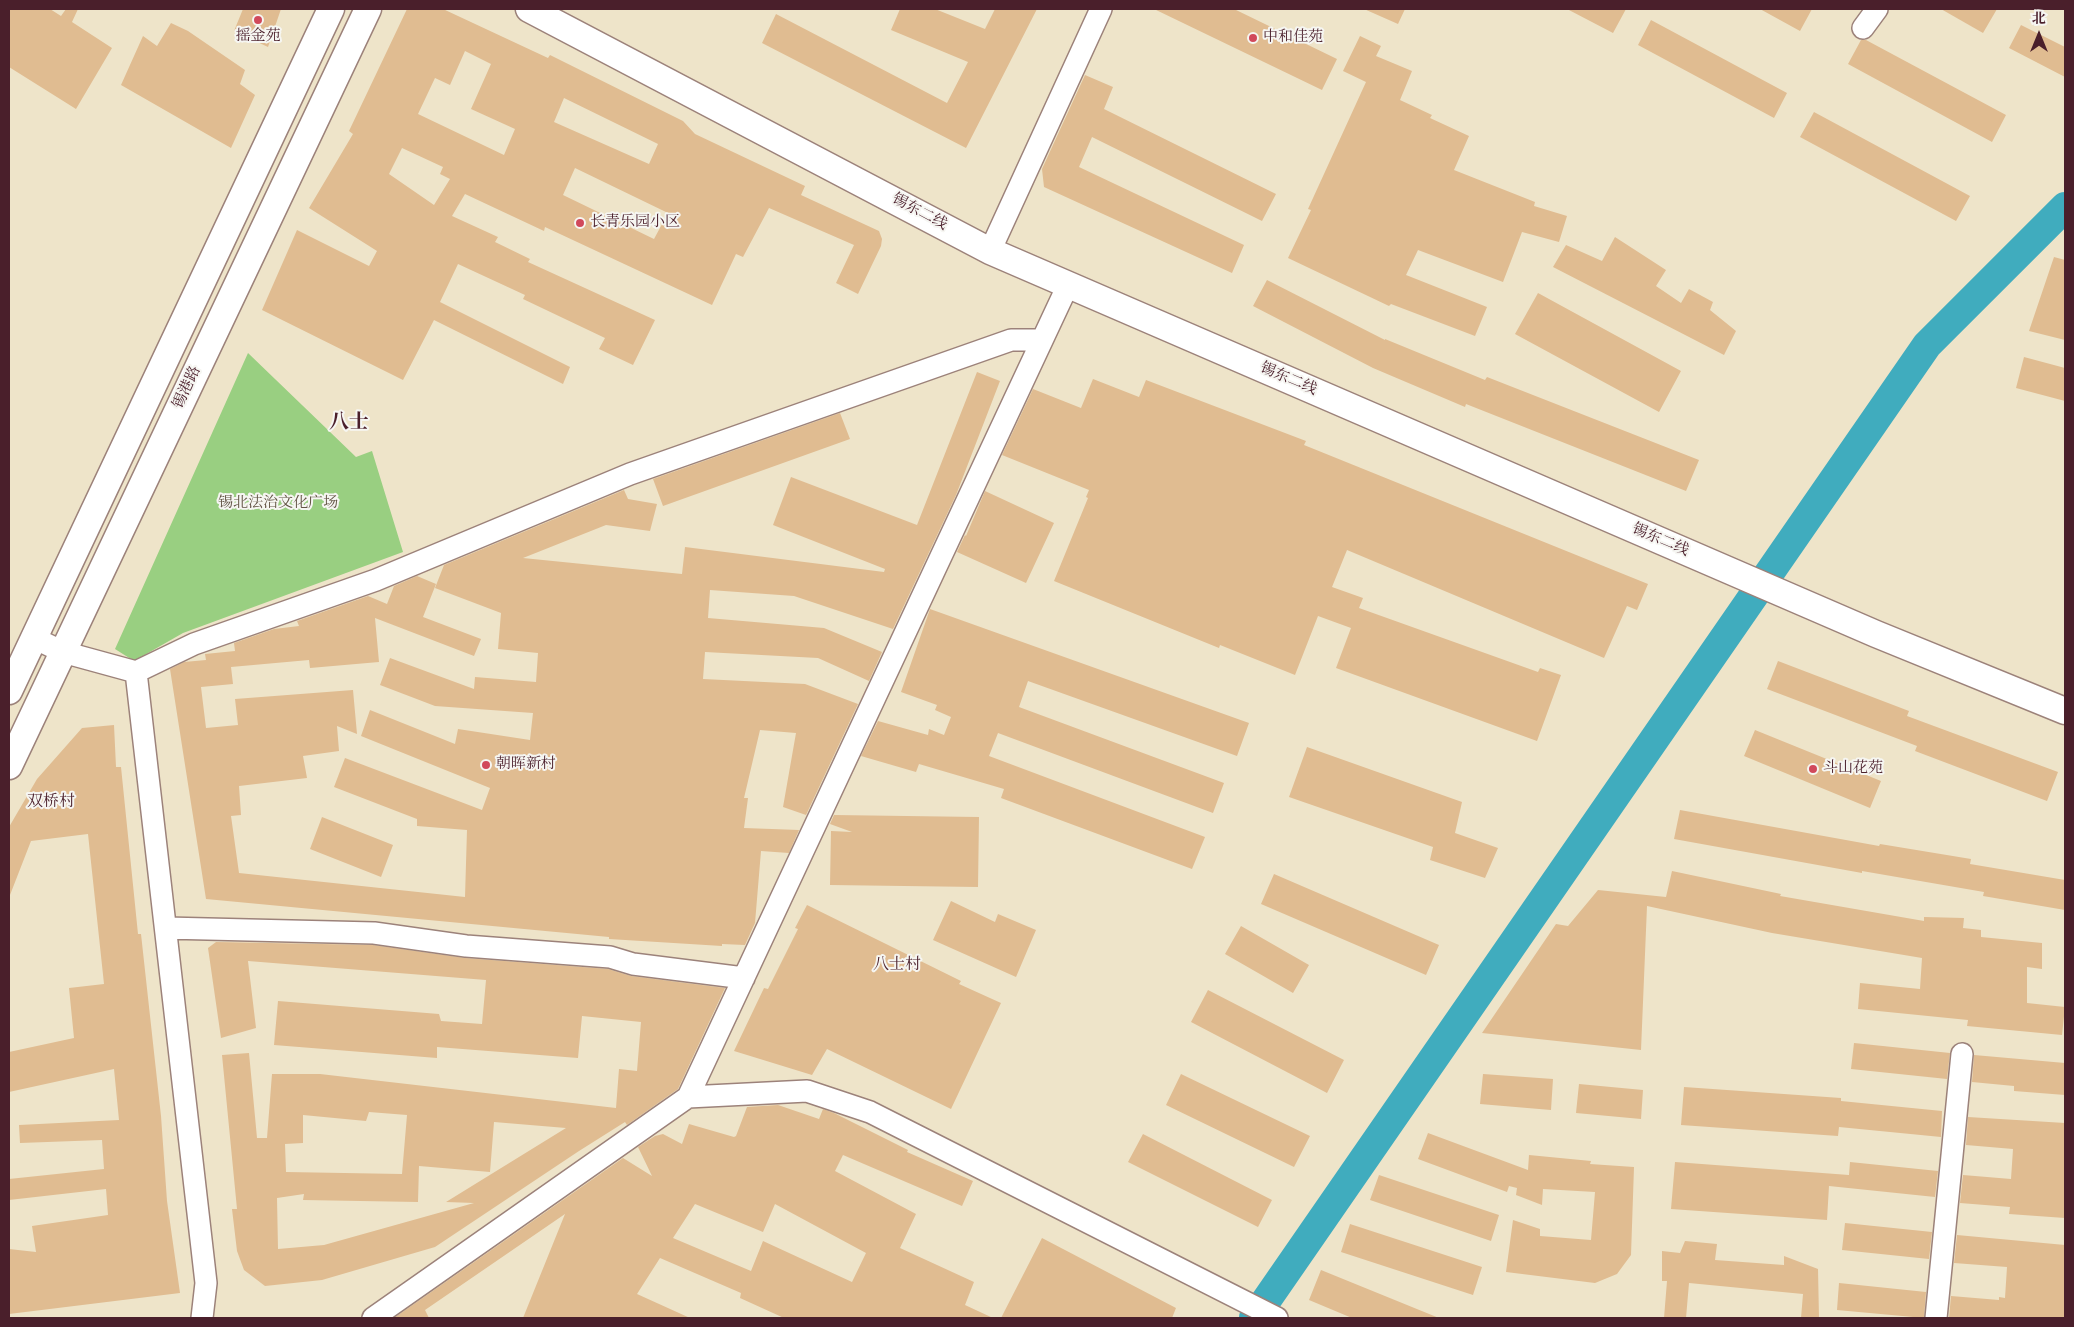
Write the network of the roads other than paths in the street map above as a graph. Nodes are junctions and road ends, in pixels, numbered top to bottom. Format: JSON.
{"nodes":[{"id":1,"x":331,"y":9,"type":"edge"},
{"id":2,"x":368,"y":9,"type":"edge"},
{"id":3,"x":529,"y":9,"type":"edge"},
{"id":4,"x":1101,"y":9,"type":"edge"},
{"id":5,"x":1877,"y":9,"type":"edge"},
{"id":6,"x":1863,"y":28,"type":"dead end"},
{"id":7,"x":990,"y":251,"type":"junction"},
{"id":8,"x":1068,"y":285,"type":"junction"},
{"id":9,"x":1042,"y":340,"type":"junction"},
{"id":10,"x":34,"y":638,"type":"junction"},
{"id":11,"x":63,"y":652,"type":"junction"},
{"id":12,"x":136,"y":672,"type":"junction"},
{"id":13,"x":9,"y":691,"type":"edge"},
{"id":14,"x":2065,"y":711,"type":"edge"},
{"id":15,"x":9,"y":766,"type":"edge"},
{"id":16,"x":166,"y":928,"type":"junction"},
{"id":17,"x":744,"y":978,"type":"junction"},
{"id":18,"x":1962,"y":1054,"type":"dead end"},
{"id":19,"x":688,"y":1097,"type":"junction"},
{"id":20,"x":377,"y":1317,"type":"edge"},
{"id":21,"x":202,"y":1318,"type":"edge"},
{"id":22,"x":1277,"y":1318,"type":"edge"},
{"id":23,"x":1936,"y":1318,"type":"edge"}],
"edges":[{"from":1,"to":10,"type":"main road"},
{"from":2,"to":11,"type":"main road","name":"锡港路"},
{"from":3,"to":7,"type":"main road","name":"锡东二线"},
{"from":4,"to":7,"type":"street"},
{"from":5,"to":6,"type":"street"},
{"from":7,"to":8,"type":"main road","name":"锡东二线"},
{"from":8,"to":9,"type":"street"},
{"from":8,"to":14,"type":"main road","name":"锡东二线"},
{"from":9,"to":12,"type":"street"},
{"from":9,"to":17,"type":"street"},
{"from":10,"to":11,"type":"street"},
{"from":10,"to":13,"type":"main road"},
{"from":11,"to":12,"type":"street"},
{"from":11,"to":15,"type":"main road","name":"锡港路"},
{"from":12,"to":16,"type":"street"},
{"from":16,"to":17,"type":"street"},
{"from":16,"to":21,"type":"street"},
{"from":17,"to":19,"type":"street"},
{"from":18,"to":23,"type":"street"},
{"from":19,"to":20,"type":"street"},
{"from":19,"to":22,"type":"street"}]}
